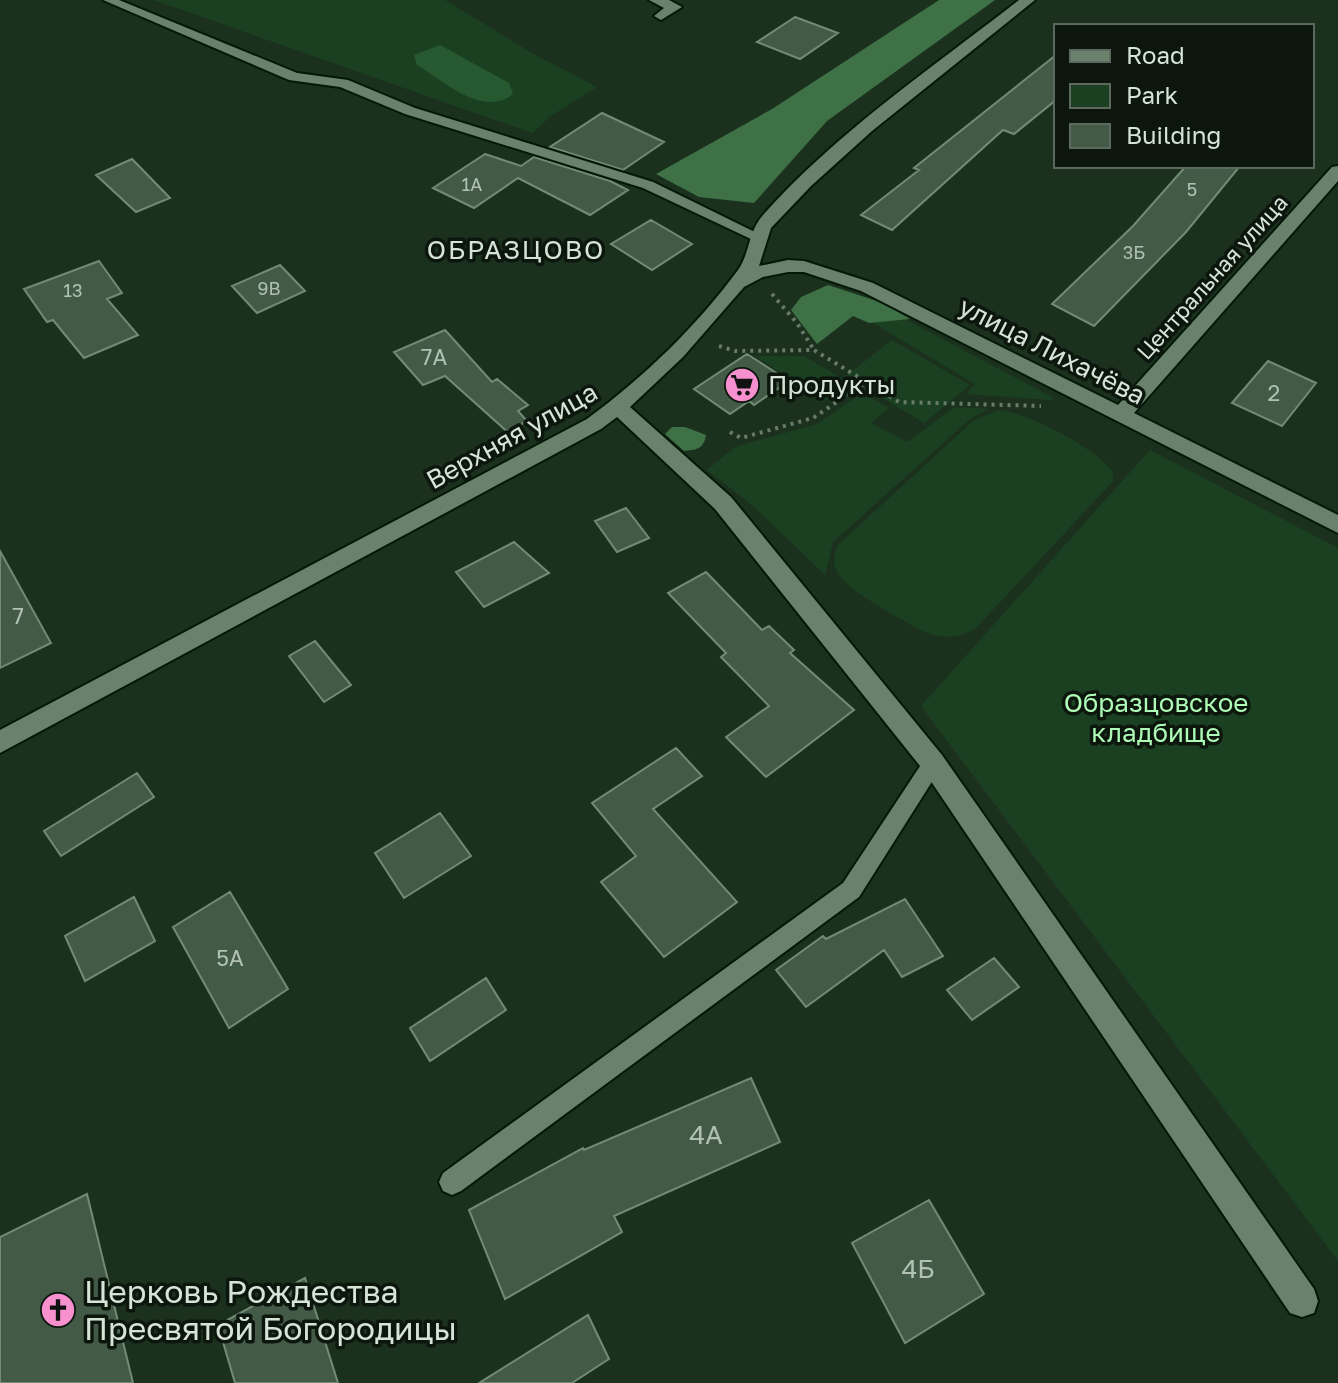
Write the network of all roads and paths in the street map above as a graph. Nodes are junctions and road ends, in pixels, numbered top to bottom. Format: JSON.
{"nodes":[{"id":1,"x":109,"y":0,"type":"edge"},
{"id":2,"x":656,"y":0,"type":"edge"},
{"id":3,"x":1028,"y":0,"type":"edge"},
{"id":4,"x":681,"y":4,"type":"edge"},
{"id":5,"x":661,"y":16,"type":"dead end"},
{"id":6,"x":1338,"y":171,"type":"edge"},
{"id":7,"x":758,"y":237,"type":"junction"},
{"id":8,"x":742,"y":281,"type":"junction"},
{"id":9,"x":691,"y":335,"type":"junction"},
{"id":10,"x":814,"y":350,"type":"junction"},
{"id":11,"x":865,"y":383,"type":"junction"},
{"id":12,"x":618,"y":407,"type":"junction"},
{"id":13,"x":1052,"y":407,"type":"dead end"},
{"id":14,"x":1121,"y":415,"type":"junction"},
{"id":15,"x":730,"y":432,"type":"dead end"},
{"id":16,"x":1338,"y":525,"type":"edge"},
{"id":17,"x":0,"y":742,"type":"edge"},
{"id":18,"x":933,"y":763,"type":"junction"},
{"id":19,"x":452,"y":1182,"type":"dead end"},
{"id":20,"x":1302,"y":1301,"type":"dead end"}],
"edges":[{"from":1,"to":7,"type":"lane"},
{"from":2,"to":4,"type":"street"},
{"from":3,"to":7,"type":"street","name":"Верхняя улица"},
{"from":4,"to":5,"type":"street"},
{"from":6,"to":14,"type":"street","name":"Центральная улица"},
{"from":7,"to":8,"type":"street","name":"Верхняя улица"},
{"from":8,"to":9,"type":"street","name":"Верхняя улица"},
{"from":8,"to":10,"type":"path"},
{"from":8,"to":14,"type":"street","name":"улица Лихачёва"},
{"from":9,"to":10,"type":"path"},
{"from":9,"to":12,"type":"street","name":"Верхняя улица"},
{"from":10,"to":11,"type":"path"},
{"from":11,"to":13,"type":"path"},
{"from":11,"to":15,"type":"path"},
{"from":12,"to":17,"type":"street","name":"Верхняя улица"},
{"from":12,"to":18,"type":"street"},
{"from":14,"to":16,"type":"street","name":"улица Лихачёва"},
{"from":18,"to":19,"type":"lane"},
{"from":18,"to":20,"type":"street"}]}
